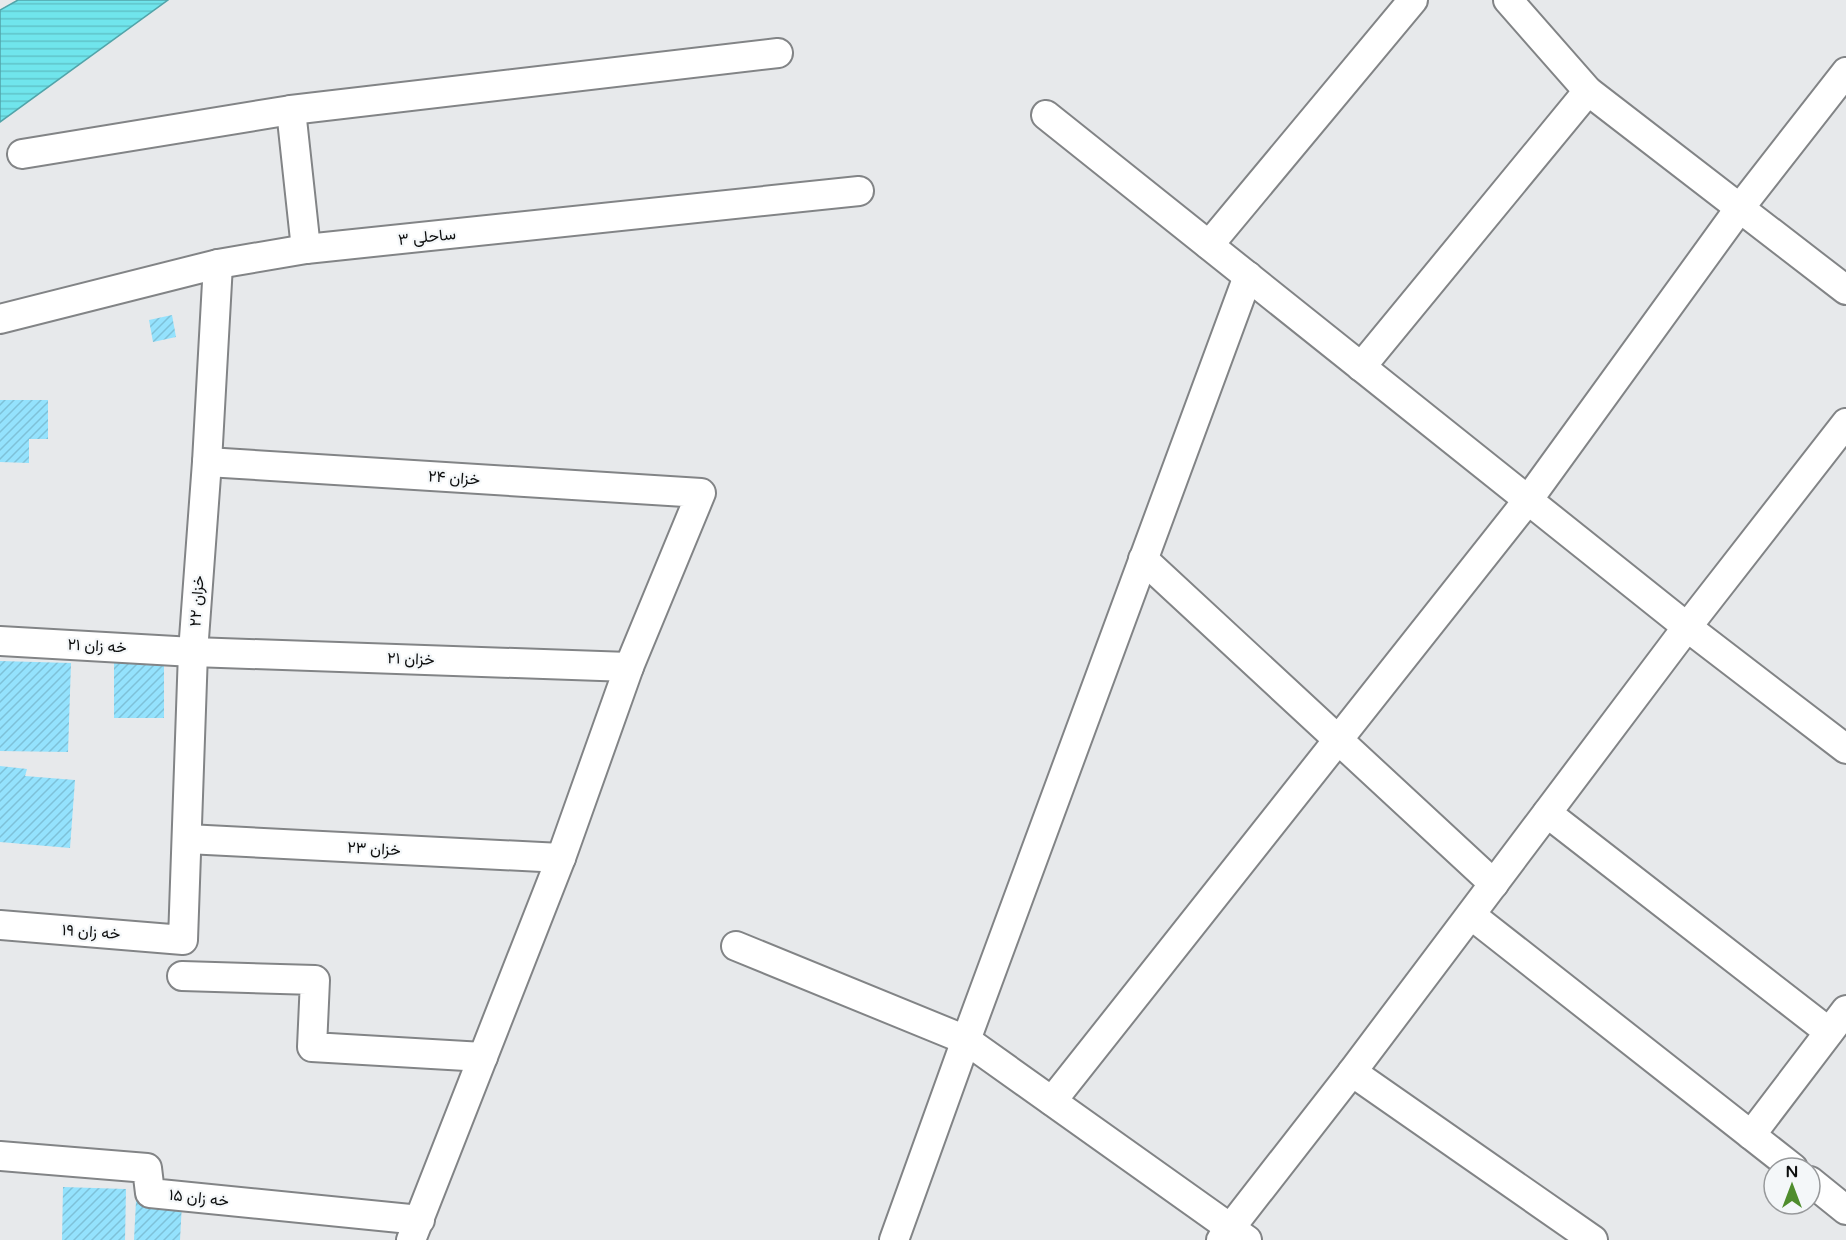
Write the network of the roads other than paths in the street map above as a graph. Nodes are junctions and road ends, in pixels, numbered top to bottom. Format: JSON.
{"nodes":[{"id":1,"x":1413,"y":0,"type":"edge"},
{"id":2,"x":1508,"y":0,"type":"edge"},
{"id":3,"x":778,"y":53,"type":"dead end"},
{"id":4,"x":1846,"y":72,"type":"edge"},
{"id":5,"x":1588,"y":91,"type":"junction"},
{"id":6,"x":291,"y":110,"type":"junction"},
{"id":7,"x":1046,"y":115,"type":"dead end"},
{"id":8,"x":22,"y":154,"type":"dead end"},
{"id":9,"x":859,"y":191,"type":"dead end"},
{"id":10,"x":1739,"y":209,"type":"junction"},
{"id":11,"x":1209,"y":245,"type":"junction"},
{"id":12,"x":306,"y":249,"type":"junction"},
{"id":13,"x":218,"y":264,"type":"junction"},
{"id":14,"x":1248,"y":276,"type":"junction"},
{"id":15,"x":1846,"y":290,"type":"edge"},
{"id":16,"x":0,"y":319,"type":"edge"},
{"id":17,"x":1361,"y":367,"type":"junction"},
{"id":18,"x":1846,"y":423,"type":"edge"},
{"id":19,"x":207,"y":462,"type":"junction"},
{"id":20,"x":1528,"y":500,"type":"junction"},
{"id":21,"x":1143,"y":559,"type":"junction"},
{"id":22,"x":1686,"y":627,"type":"junction"},
{"id":23,"x":0,"y":641,"type":"edge"},
{"id":24,"x":193,"y":652,"type":"junction"},
{"id":25,"x":629,"y":667,"type":"junction"},
{"id":26,"x":1338,"y":741,"type":"junction"},
{"id":27,"x":1846,"y":748,"type":"edge"},
{"id":28,"x":1547,"y":813,"type":"junction"},
{"id":29,"x":186,"y":839,"type":"junction"},
{"id":30,"x":561,"y":858,"type":"junction"},
{"id":31,"x":1494,"y":884,"type":"junction"},
{"id":32,"x":1471,"y":915,"type":"junction"},
{"id":33,"x":0,"y":925,"type":"edge"},
{"id":34,"x":183,"y":940,"type":"joint"},
{"id":35,"x":736,"y":946,"type":"dead end"},
{"id":36,"x":182,"y":975,"type":"dead end"},
{"id":37,"x":1846,"y":1010,"type":"edge"},
{"id":38,"x":1829,"y":1032,"type":"junction"},
{"id":39,"x":966,"y":1040,"type":"junction"},
{"id":40,"x":483,"y":1057,"type":"junction"},
{"id":41,"x":1352,"y":1072,"type":"junction"},
{"id":42,"x":1052,"y":1101,"type":"junction"},
{"id":43,"x":1751,"y":1135,"type":"junction"},
{"id":44,"x":0,"y":1156,"type":"edge"},
{"id":45,"x":1778,"y":1156,"type":"edge"},
{"id":46,"x":1822,"y":1191,"type":"edge"},
{"id":47,"x":1846,"y":1210,"type":"edge"},
{"id":48,"x":415,"y":1230,"type":"edge"},
{"id":49,"x":1233,"y":1236,"type":"edge"},
{"id":50,"x":894,"y":1240,"type":"edge"},
{"id":51,"x":1593,"y":1240,"type":"edge"}],
"edges":[{"from":1,"to":11,"type":"street"},
{"from":2,"to":5,"type":"street"},
{"from":3,"to":6,"type":"street"},
{"from":4,"to":10,"type":"street"},
{"from":5,"to":10,"type":"street"},
{"from":5,"to":17,"type":"street"},
{"from":6,"to":8,"type":"street"},
{"from":6,"to":12,"type":"street"},
{"from":7,"to":11,"type":"street"},
{"from":9,"to":12,"type":"street","name":"ساحلی ۳"},
{"from":10,"to":15,"type":"street"},
{"from":10,"to":20,"type":"street"},
{"from":11,"to":14,"type":"street"},
{"from":12,"to":13,"type":"street","name":"ساحلی ۳"},
{"from":13,"to":16,"type":"street","name":"ساحلی ۳"},
{"from":13,"to":19,"type":"street","name":"خزان ۲۲"},
{"from":14,"to":17,"type":"street"},
{"from":14,"to":21,"type":"street"},
{"from":17,"to":20,"type":"street"},
{"from":18,"to":22,"type":"street"},
{"from":19,"to":24,"type":"street","name":"خزان ۲۲"},
{"from":19,"to":25,"type":"street","name":"خزان ۲۴"},
{"from":20,"to":22,"type":"street"},
{"from":20,"to":26,"type":"street"},
{"from":21,"to":26,"type":"street"},
{"from":21,"to":39,"type":"street"},
{"from":22,"to":27,"type":"street"},
{"from":22,"to":28,"type":"street"},
{"from":23,"to":24,"type":"street","name":"خه زان ۲۱"},
{"from":24,"to":25,"type":"street","name":"خزان ۲۱"},
{"from":24,"to":29,"type":"street","name":"خزان ۲۲"},
{"from":25,"to":30,"type":"street"},
{"from":26,"to":31,"type":"street"},
{"from":26,"to":42,"type":"street"},
{"from":28,"to":31,"type":"street"},
{"from":28,"to":38,"type":"street"},
{"from":29,"to":30,"type":"street","name":"خزان ۲۳"},
{"from":29,"to":34,"type":"street","name":"خزان ۲۲"},
{"from":30,"to":40,"type":"street"},
{"from":31,"to":32,"type":"street"},
{"from":32,"to":41,"type":"street"},
{"from":32,"to":43,"type":"street"},
{"from":33,"to":34,"type":"street","name":"خه زان ۱۹"},
{"from":35,"to":39,"type":"street"},
{"from":36,"to":40,"type":"street"},
{"from":37,"to":38,"type":"street"},
{"from":38,"to":43,"type":"street"},
{"from":39,"to":42,"type":"street"},
{"from":39,"to":50,"type":"street"},
{"from":40,"to":48,"type":"street"},
{"from":41,"to":49,"type":"street"},
{"from":41,"to":51,"type":"street"},
{"from":42,"to":49,"type":"street"},
{"from":43,"to":45,"type":"street"},
{"from":44,"to":48,"type":"street","name":"خه زان ۱۵"},
{"from":46,"to":47,"type":"street"}]}
